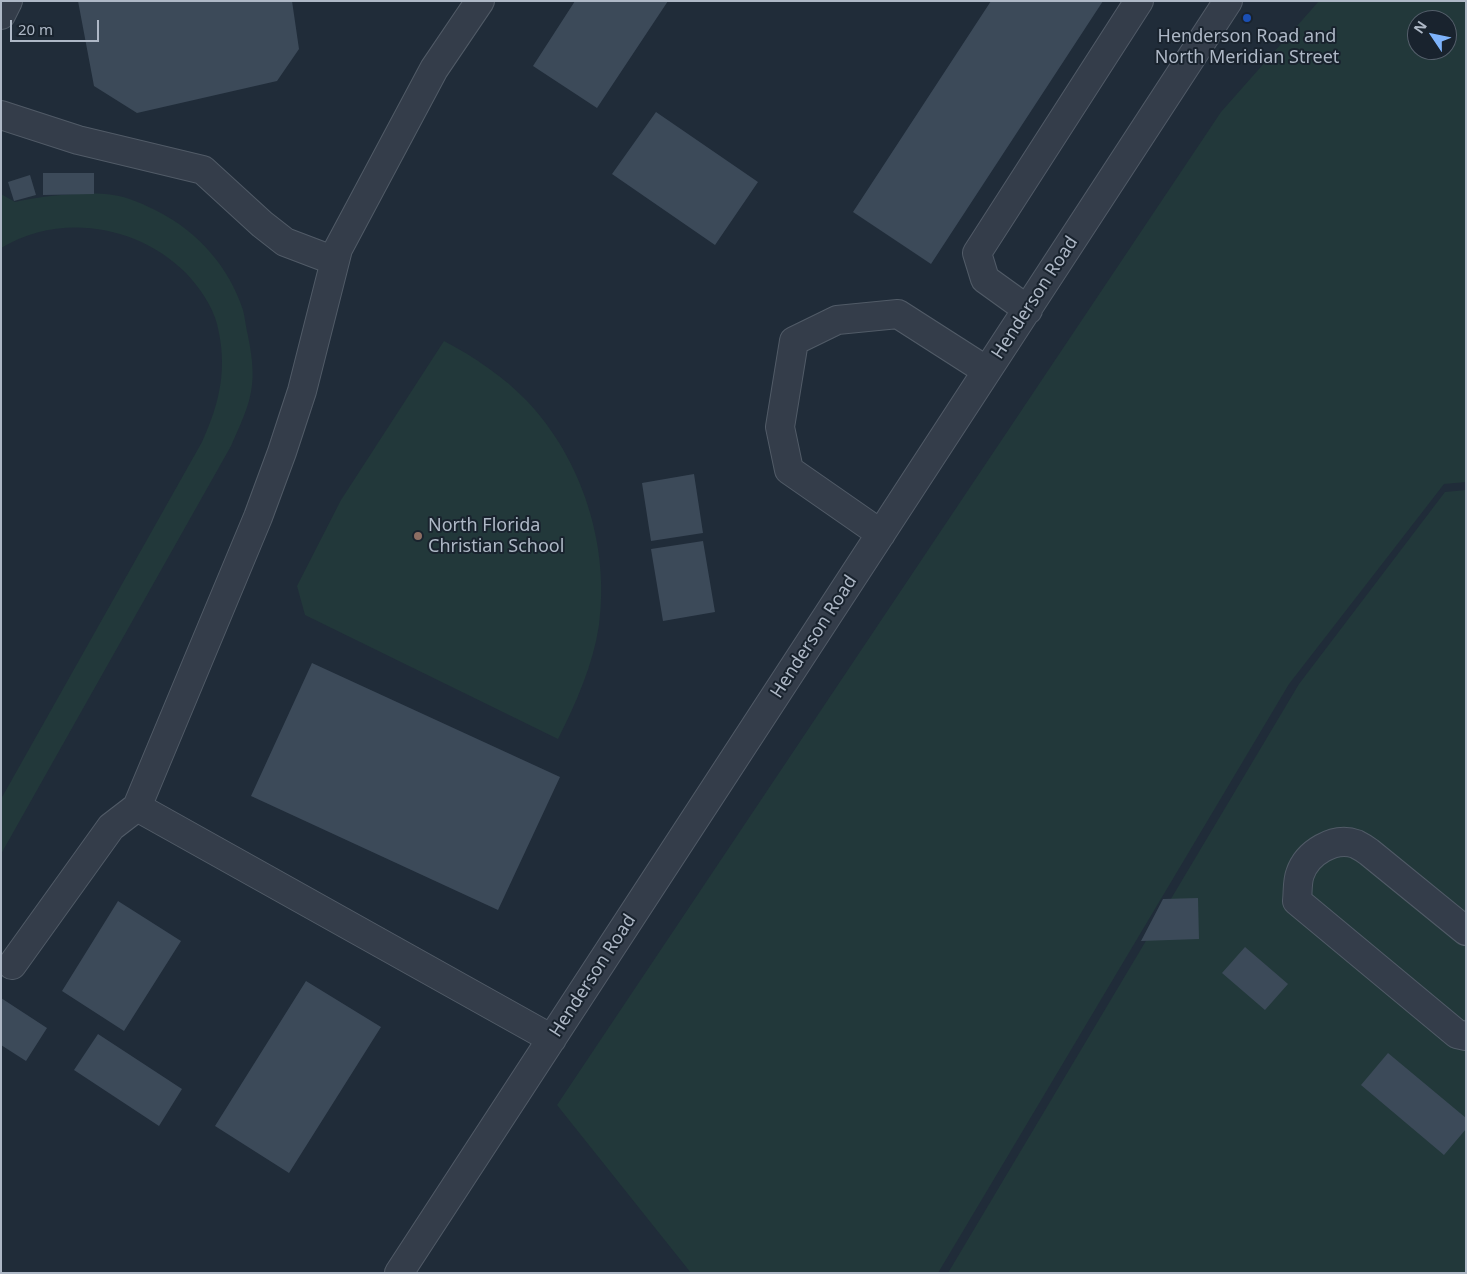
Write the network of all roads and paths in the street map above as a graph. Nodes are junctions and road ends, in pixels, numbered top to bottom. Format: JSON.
{"nodes":[{"id":1,"x":8,"y":1,"type":"edge"},
{"id":2,"x":480,"y":1,"type":"edge"},
{"id":3,"x":1139,"y":1,"type":"edge"},
{"id":4,"x":1221,"y":4,"type":"edge"},
{"id":5,"x":1,"y":15,"type":"edge"},
{"id":6,"x":1,"y":115,"type":"edge"},
{"id":7,"x":335,"y":262,"type":"junction"},
{"id":8,"x":1028,"y":310,"type":"junction"},
{"id":9,"x":988,"y":371,"type":"junction"},
{"id":10,"x":881,"y":534,"type":"junction"},
{"id":11,"x":137,"y":807,"type":"junction"},
{"id":12,"x":1466,"y":931,"type":"edge"},
{"id":13,"x":12,"y":965,"type":"dead end"},
{"id":14,"x":1466,"y":1036,"type":"edge"},
{"id":15,"x":552,"y":1039,"type":"junction"},
{"id":16,"x":398,"y":1273,"type":"edge"}],
"edges":[{"from":1,"to":5,"type":"street"},
{"from":2,"to":7,"type":"street"},
{"from":3,"to":8,"type":"street"},
{"from":4,"to":8,"type":"street","name":"Henderson Road"},
{"from":6,"to":7,"type":"street"},
{"from":7,"to":11,"type":"street"},
{"from":8,"to":9,"type":"street","name":"Henderson Road"},
{"from":9,"to":10,"type":"street","name":"Henderson Road"},
{"from":9,"to":10,"type":"street"},
{"from":10,"to":15,"type":"street","name":"Henderson Road"},
{"from":11,"to":13,"type":"street"},
{"from":11,"to":15,"type":"street"},
{"from":12,"to":14,"type":"street"},
{"from":15,"to":16,"type":"street","name":"Henderson Road"}]}
